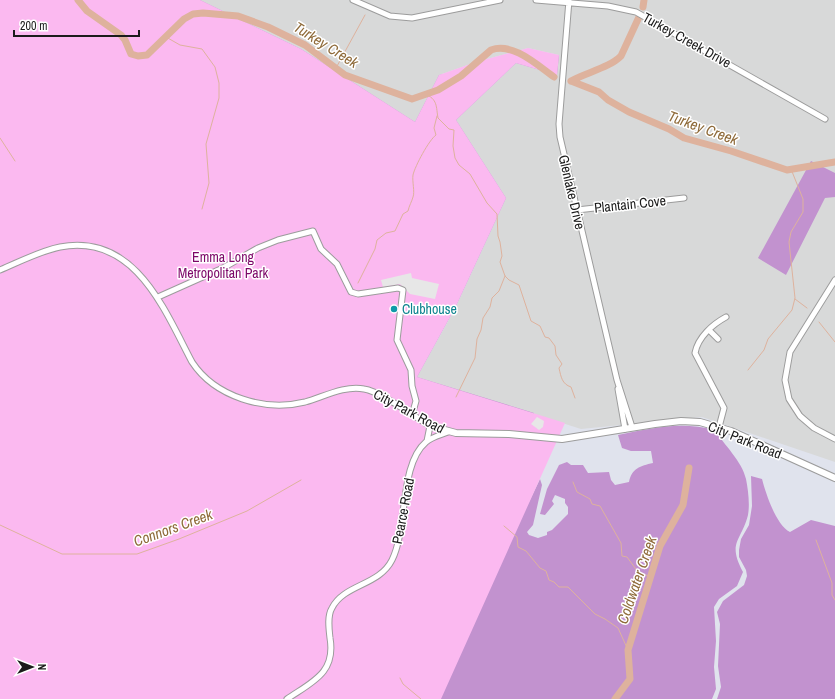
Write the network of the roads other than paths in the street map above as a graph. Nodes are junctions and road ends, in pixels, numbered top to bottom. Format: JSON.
{"nodes":[{"id":1,"x":353,"y":0,"type":"edge"},
{"id":2,"x":500,"y":0,"type":"edge"},
{"id":3,"x":536,"y":0,"type":"edge"},
{"id":4,"x":569,"y":2,"type":"edge"},
{"id":5,"x":825,"y":119,"type":"dead end"},
{"id":6,"x":684,"y":198,"type":"dead end"},
{"id":7,"x":577,"y":210,"type":"junction"},
{"id":8,"x":0,"y":270,"type":"edge"},
{"id":9,"x":835,"y":280,"type":"edge"},
{"id":10,"x":158,"y":297,"type":"junction"},
{"id":11,"x":726,"y":317,"type":"dead end"},
{"id":12,"x":709,"y":330,"type":"junction"},
{"id":13,"x":718,"y":339,"type":"dead end"},
{"id":14,"x":412,"y":415,"type":"junction"},
{"id":15,"x":430,"y":426,"type":"junction"},
{"id":16,"x":719,"y":427,"type":"junction"},
{"id":17,"x":629,"y":428,"type":"junction"},
{"id":18,"x":448,"y":432,"type":"junction"},
{"id":19,"x":835,"y":439,"type":"edge"},
{"id":20,"x":427,"y":441,"type":"junction"},
{"id":21,"x":835,"y":478,"type":"edge"},
{"id":22,"x":287,"y":699,"type":"edge"}],
"edges":[{"from":1,"to":2,"type":"street"},
{"from":3,"to":4,"type":"street","name":"Turkey Creek Drive"},
{"from":4,"to":5,"type":"street","name":"Turkey Creek Drive"},
{"from":4,"to":7,"type":"street","name":"Glenlake Drive"},
{"from":6,"to":7,"type":"street","name":"Plantain Cove"},
{"from":7,"to":17,"type":"street","name":"Glenlake Drive"},
{"from":8,"to":10,"type":"street","name":"City Park Road"},
{"from":9,"to":19,"type":"street"},
{"from":10,"to":14,"type":"street","name":"City Park Road"},
{"from":10,"to":14,"type":"street"},
{"from":11,"to":12,"type":"street"},
{"from":12,"to":13,"type":"street"},
{"from":12,"to":16,"type":"street"},
{"from":14,"to":15,"type":"street","name":"City Park Road"},
{"from":15,"to":18,"type":"street","name":"City Park Road"},
{"from":15,"to":20,"type":"street"},
{"from":16,"to":17,"type":"street","name":"City Park Road"},
{"from":16,"to":21,"type":"street","name":"City Park Road"},
{"from":17,"to":18,"type":"street","name":"City Park Road"},
{"from":18,"to":20,"type":"street"},
{"from":20,"to":22,"type":"street","name":"Pearce Road"}]}
